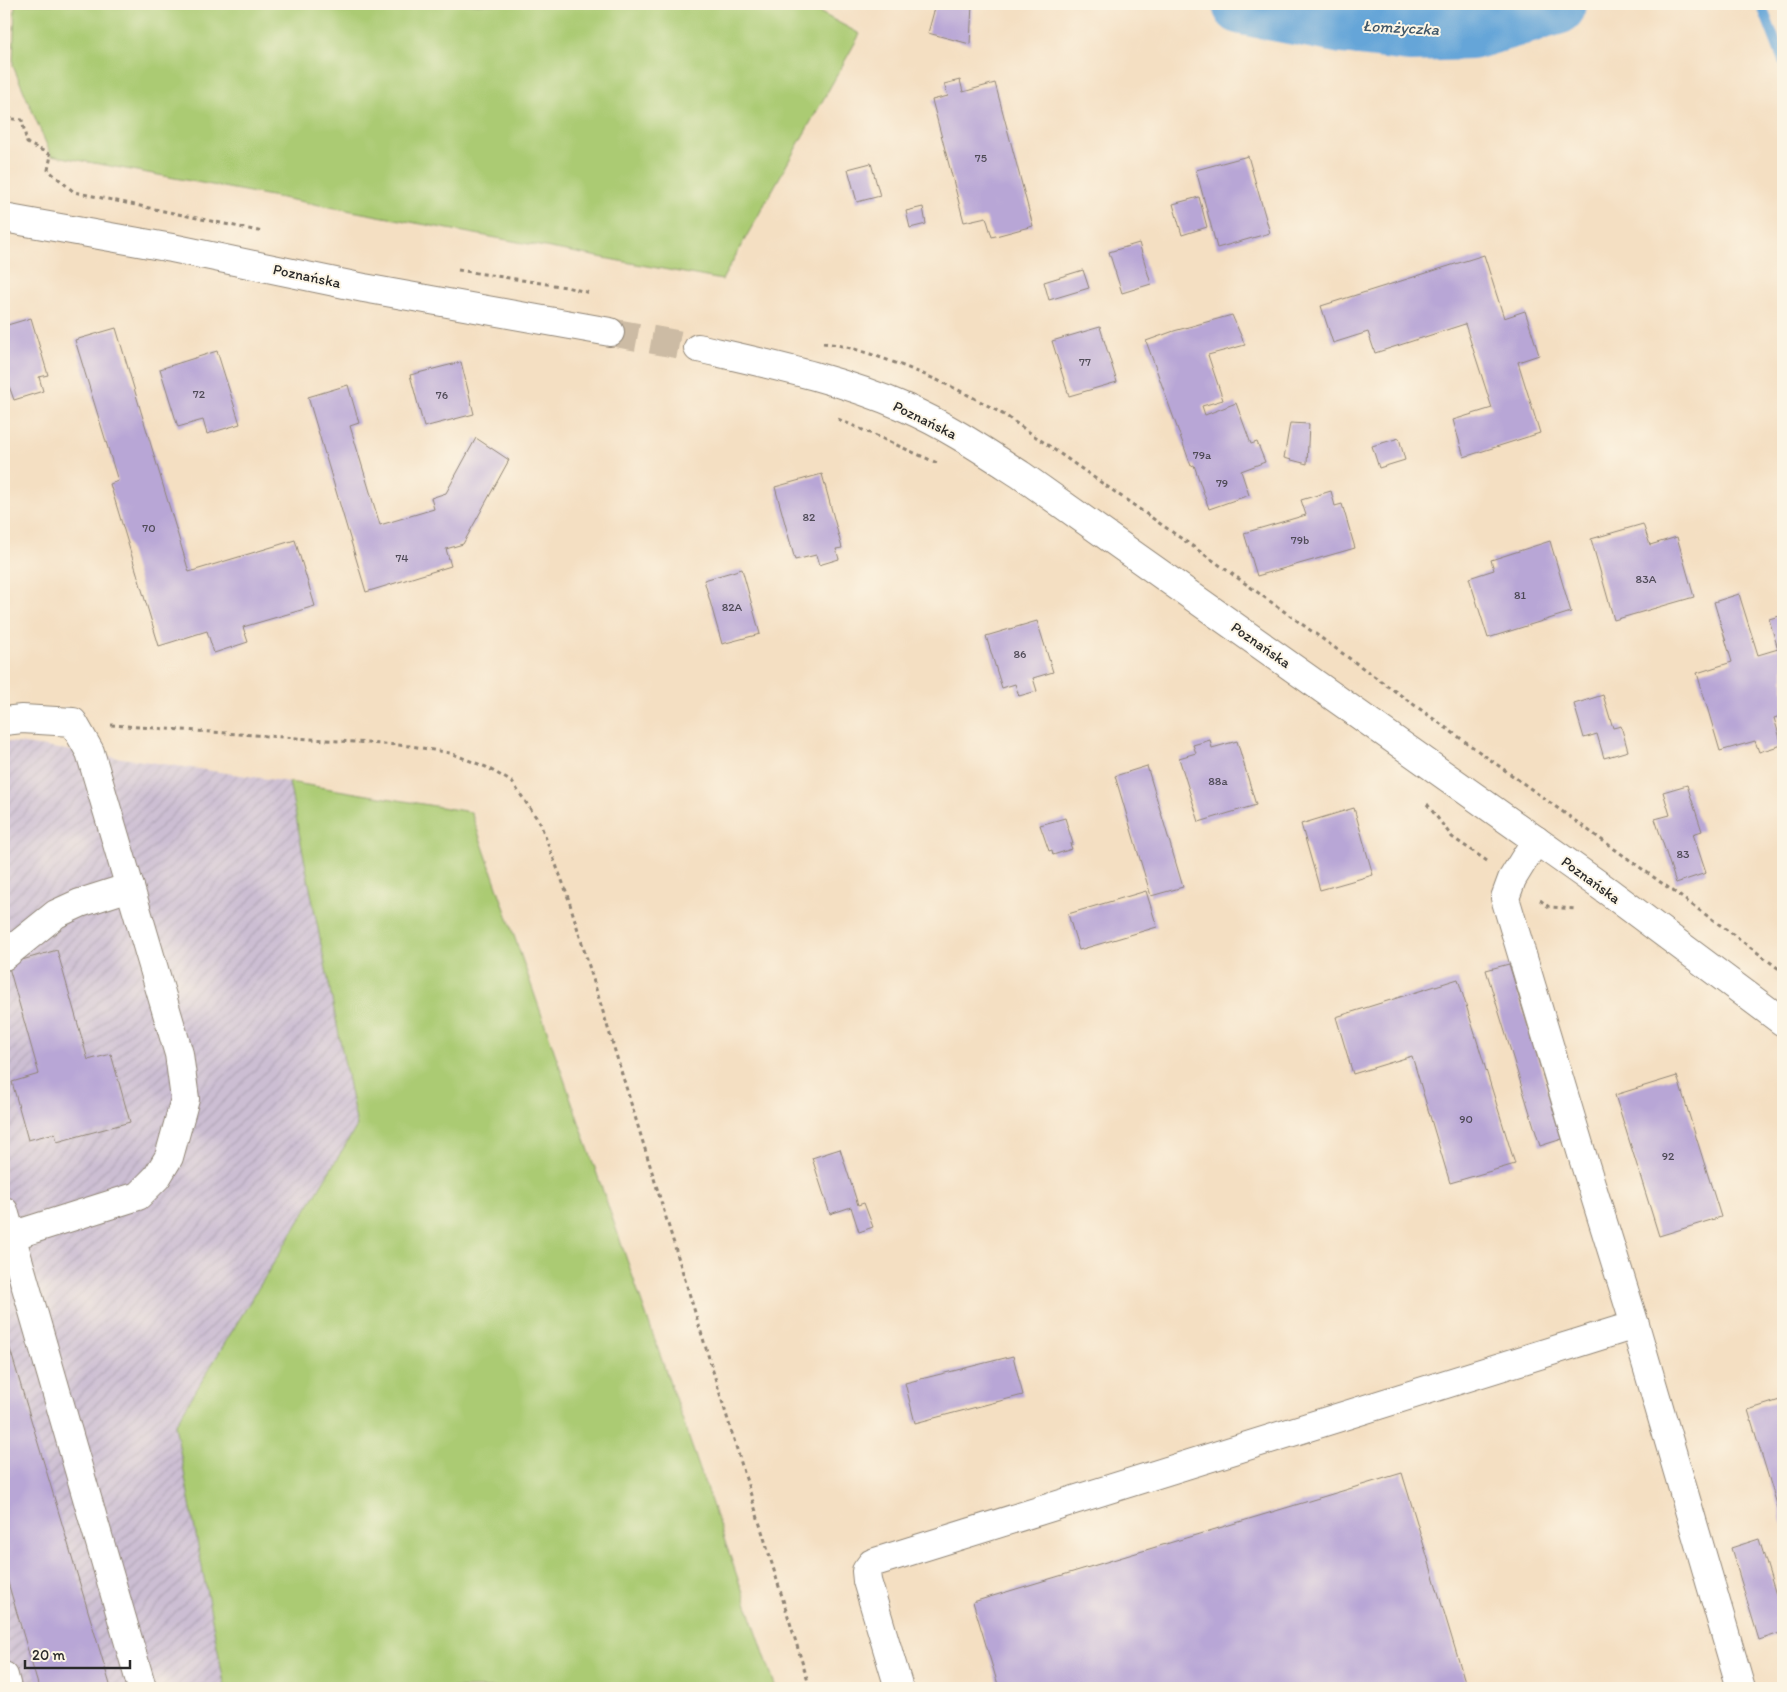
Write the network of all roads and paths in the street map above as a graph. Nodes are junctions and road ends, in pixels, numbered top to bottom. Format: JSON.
{"nodes":[{"id":1,"x":4,"y":118,"type":"edge"},
{"id":2,"x":4,"y":218,"type":"edge"},
{"id":3,"x":268,"y":233,"type":"dead end"},
{"id":4,"x":455,"y":269,"type":"dead end"},
{"id":5,"x":594,"y":294,"type":"dead end"},
{"id":6,"x":610,"y":332,"type":"tunnel mouth"},
{"id":7,"x":698,"y":348,"type":"tunnel mouth"},
{"id":8,"x":836,"y":418,"type":"dead end"},
{"id":9,"x":940,"y":464,"type":"dead end"},
{"id":10,"x":4,"y":721,"type":"edge"},
{"id":11,"x":73,"y":722,"type":"junction"},
{"id":12,"x":1425,"y":802,"type":"dead end"},
{"id":13,"x":1536,"y":840,"type":"junction"},
{"id":14,"x":1512,"y":879,"type":"junction"},
{"id":15,"x":130,"y":888,"type":"junction"},
{"id":16,"x":1586,"y":910,"type":"dead end"},
{"id":17,"x":4,"y":956,"type":"edge"},
{"id":18,"x":1783,"y":1022,"type":"edge"},
{"id":19,"x":8,"y":1224,"type":"edge"},
{"id":20,"x":1635,"y":1325,"type":"junction"},
{"id":21,"x":4,"y":1676,"type":"edge"},
{"id":22,"x":8,"y":1688,"type":"edge"},
{"id":23,"x":142,"y":1688,"type":"edge"},
{"id":24,"x":810,"y":1688,"type":"edge"},
{"id":25,"x":899,"y":1688,"type":"edge"},
{"id":26,"x":1741,"y":1688,"type":"edge"}],
"edges":[{"from":1,"to":3,"type":"path"},
{"from":2,"to":6,"type":"street","name":"Poznańska"},
{"from":4,"to":5,"type":"path"},
{"from":7,"to":13,"type":"street","name":"Poznańska"},
{"from":8,"to":9,"type":"path"},
{"from":10,"to":11,"type":"street"},
{"from":11,"to":15,"type":"street"},
{"from":11,"to":24,"type":"path"},
{"from":12,"to":14,"type":"path"},
{"from":13,"to":14,"type":"street"},
{"from":13,"to":18,"type":"street","name":"Poznańska"},
{"from":14,"to":16,"type":"path"},
{"from":14,"to":20,"type":"street"},
{"from":15,"to":17,"type":"street"},
{"from":15,"to":19,"type":"street"},
{"from":19,"to":23,"type":"street"},
{"from":20,"to":25,"type":"street"},
{"from":20,"to":26,"type":"street"},
{"from":21,"to":22,"type":"street"}]}
